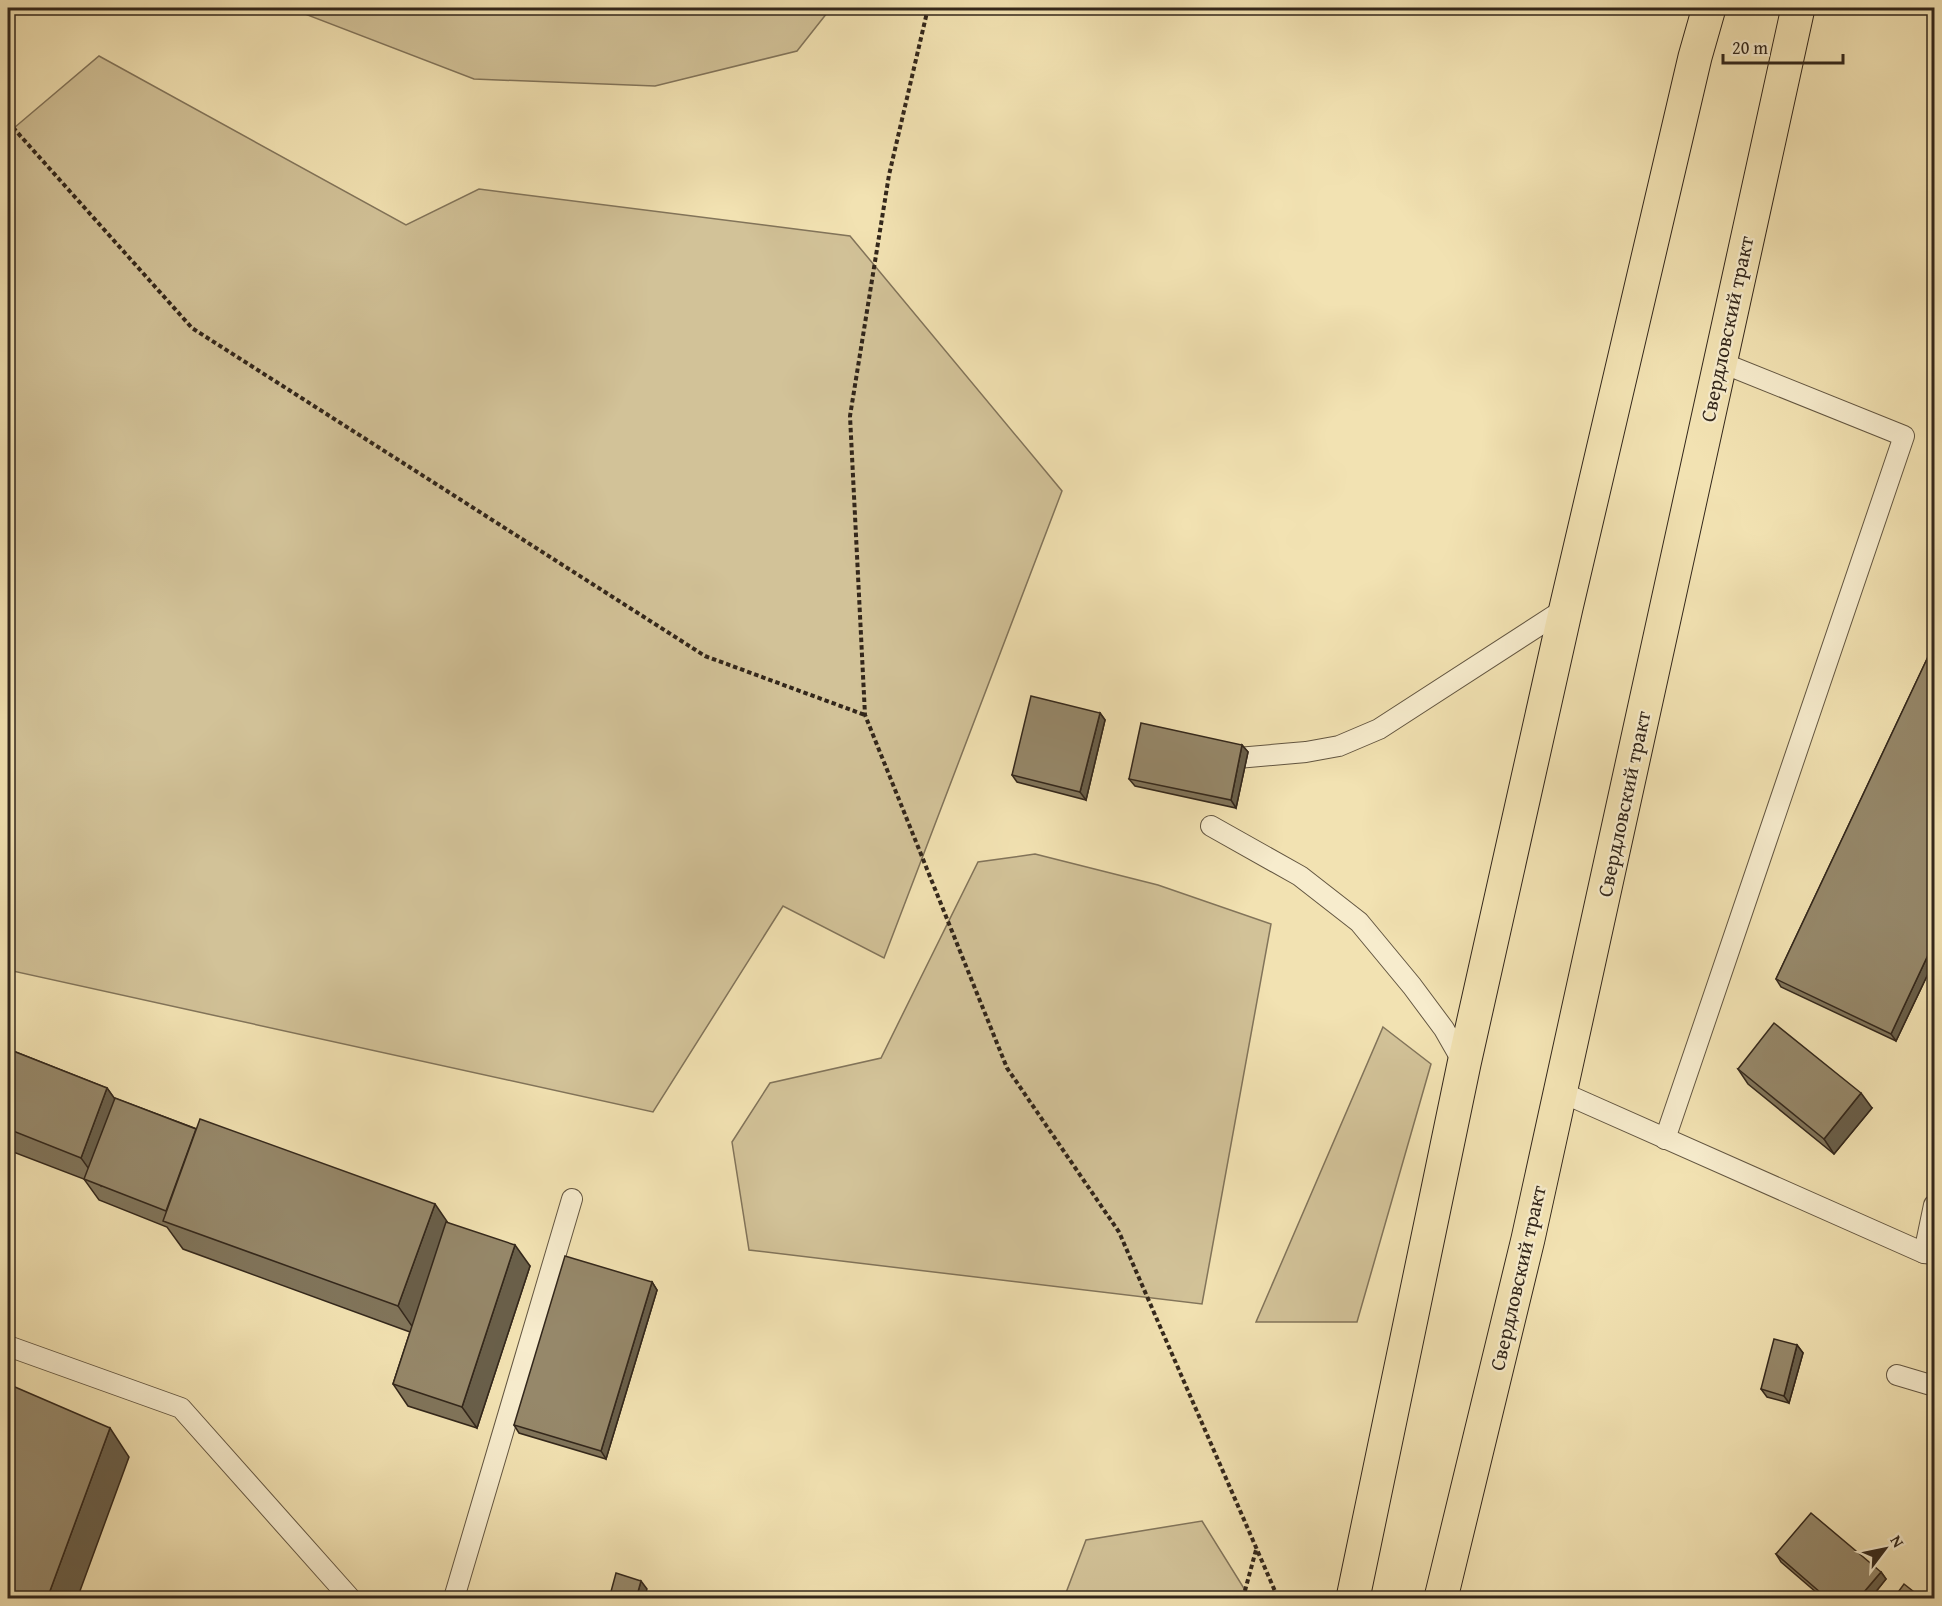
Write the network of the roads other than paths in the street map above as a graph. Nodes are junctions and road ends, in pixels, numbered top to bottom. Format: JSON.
{"nodes":[{"id":1,"x":1709,"y":8,"type":"edge"},
{"id":2,"x":1798,"y":8,"type":"edge"},
{"id":3,"x":1720,"y":362,"type":"junction"},
{"id":4,"x":1566,"y":608,"type":"junction"},
{"id":5,"x":1226,"y":759,"type":"edge"},
{"id":6,"x":1211,"y":826,"type":"dead end"},
{"id":7,"x":1464,"y":1065,"type":"junction"},
{"id":8,"x":1561,"y":1092,"type":"junction"},
{"id":9,"x":1665,"y":1138,"type":"junction"},
{"id":10,"x":572,"y":1199,"type":"dead end"},
{"id":11,"x":1935,"y":1205,"type":"edge"},
{"id":12,"x":1929,"y":1254,"type":"edge"},
{"id":13,"x":8,"y":1346,"type":"edge"},
{"id":14,"x":1897,"y":1375,"type":"dead end"},
{"id":15,"x":1935,"y":1386,"type":"edge"},
{"id":16,"x":350,"y":1599,"type":"edge"},
{"id":17,"x":454,"y":1599,"type":"edge"},
{"id":18,"x":1353,"y":1599,"type":"edge"},
{"id":19,"x":1441,"y":1599,"type":"edge"}],
"edges":[{"from":1,"to":4,"type":"main road"},
{"from":2,"to":3,"type":"main road","name":"Свердловский тракт"},
{"from":3,"to":8,"type":"main road","name":"Свердловский тракт"},
{"from":3,"to":9,"type":"lane"},
{"from":4,"to":5,"type":"lane"},
{"from":4,"to":7,"type":"main road"},
{"from":6,"to":7,"type":"lane"},
{"from":7,"to":18,"type":"main road"},
{"from":8,"to":9,"type":"lane"},
{"from":8,"to":19,"type":"main road","name":"Свердловский тракт"},
{"from":9,"to":12,"type":"lane"},
{"from":10,"to":17,"type":"lane"},
{"from":11,"to":12,"type":"lane"},
{"from":13,"to":16,"type":"lane"},
{"from":14,"to":15,"type":"lane"}]}
